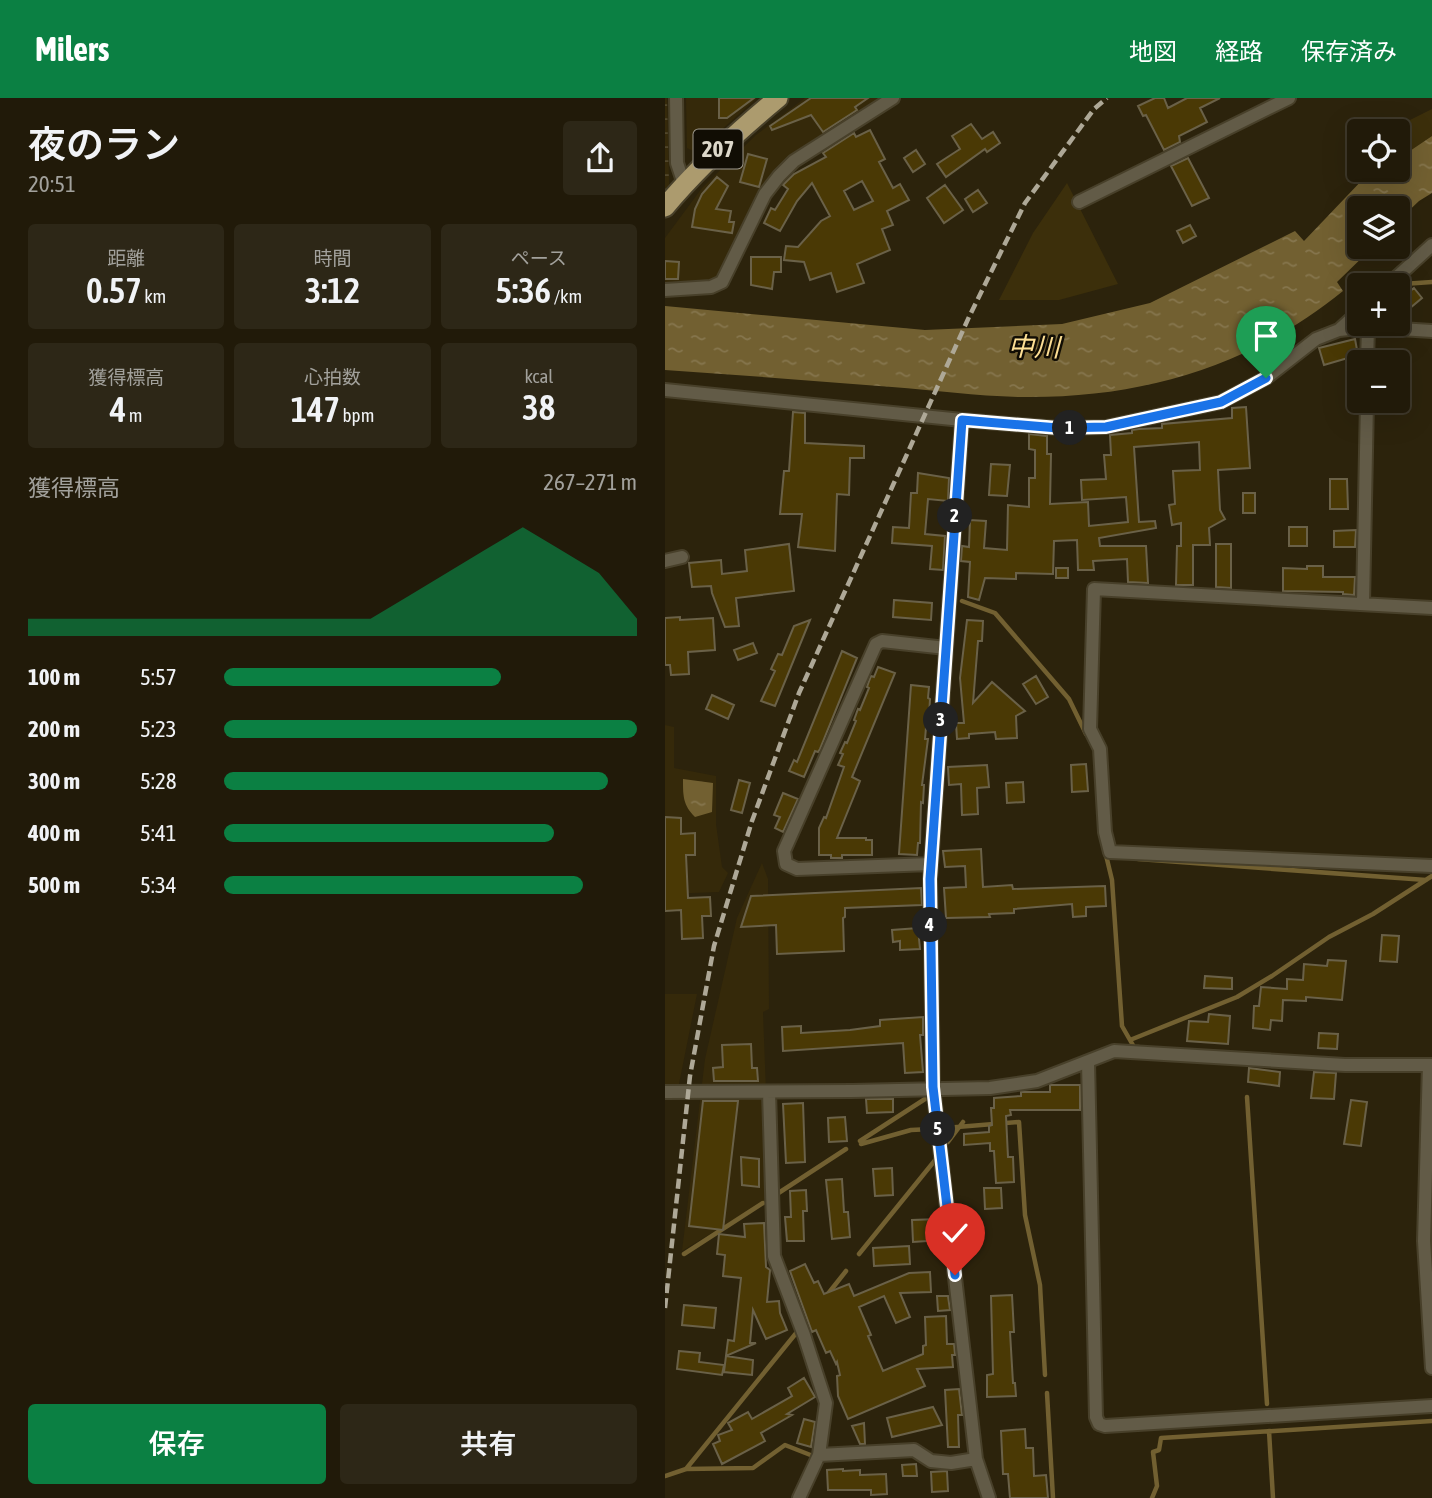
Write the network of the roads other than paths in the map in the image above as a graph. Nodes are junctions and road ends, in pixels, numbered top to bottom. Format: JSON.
{"nodes":[{"id":1,"x":675,"y":98,"type":"edge"},
{"id":2,"x":778,"y":98,"type":"edge"},
{"id":3,"x":893,"y":98,"type":"edge"},
{"id":4,"x":1289,"y":98,"type":"edge"},
{"id":5,"x":684,"y":184,"type":"junction"},
{"id":6,"x":1079,"y":202,"type":"dead end"},
{"id":7,"x":665,"y":207,"type":"edge"},
{"id":8,"x":1432,"y":245,"type":"edge"},
{"id":9,"x":1401,"y":273,"type":"edge"},
{"id":10,"x":665,"y":290,"type":"edge"},
{"id":11,"x":1347,"y":323,"type":"edge"},
{"id":12,"x":1347,"y":329,"type":"edge"},
{"id":13,"x":1339,"y":330,"type":"junction"},
{"id":14,"x":1410,"y":330,"type":"edge"},
{"id":15,"x":1432,"y":331,"type":"edge"},
{"id":16,"x":665,"y":390,"type":"edge"},
{"id":17,"x":1367,"y":413,"type":"edge"},
{"id":18,"x":962,"y":420,"type":"junction"},
{"id":19,"x":682,"y":557,"type":"dead end"},
{"id":20,"x":665,"y":561,"type":"edge"},
{"id":21,"x":1363,"y":604,"type":"junction"},
{"id":22,"x":1432,"y":608,"type":"edge"},
{"id":23,"x":946,"y":648,"type":"junction"},
{"id":24,"x":931,"y":864,"type":"junction"},
{"id":25,"x":1432,"y":866,"type":"edge"},
{"id":26,"x":1088,"y":1062,"type":"junction"},
{"id":27,"x":1430,"y":1065,"type":"edge"},
{"id":28,"x":933,"y":1087,"type":"junction"},
{"id":29,"x":665,"y":1092,"type":"edge"},
{"id":30,"x":769,"y":1092,"type":"junction"},
{"id":31,"x":1432,"y":1368,"type":"edge"},
{"id":32,"x":1432,"y":1406,"type":"edge"},
{"id":33,"x":819,"y":1455,"type":"junction"},
{"id":34,"x":976,"y":1459,"type":"junction"},
{"id":35,"x":799,"y":1498,"type":"edge"},
{"id":36,"x":989,"y":1498,"type":"edge"}],
"edges":[{"from":1,"to":5,"type":"street"},
{"from":2,"to":5,"type":"highway","number":"207"},
{"from":3,"to":10,"type":"street"},
{"from":4,"to":6,"type":"street"},
{"from":5,"to":7,"type":"highway","number":"207"},
{"from":8,"to":9,"type":"street"},
{"from":11,"to":13,"type":"street"},
{"from":12,"to":13,"type":"street"},
{"from":13,"to":18,"type":"street"},
{"from":14,"to":15,"type":"street"},
{"from":16,"to":18,"type":"street"},
{"from":17,"to":21,"type":"street"},
{"from":18,"to":23,"type":"street"},
{"from":19,"to":20,"type":"street"},
{"from":21,"to":22,"type":"street"},
{"from":21,"to":25,"type":"street"},
{"from":23,"to":24,"type":"street"},
{"from":23,"to":24,"type":"street"},
{"from":24,"to":28,"type":"street"},
{"from":26,"to":27,"type":"street"},
{"from":26,"to":28,"type":"street"},
{"from":26,"to":32,"type":"street"},
{"from":27,"to":31,"type":"street"},
{"from":28,"to":30,"type":"street"},
{"from":28,"to":34,"type":"street"},
{"from":29,"to":30,"type":"street"},
{"from":30,"to":33,"type":"street"},
{"from":33,"to":34,"type":"street"},
{"from":33,"to":35,"type":"street"},
{"from":34,"to":36,"type":"street"}]}
